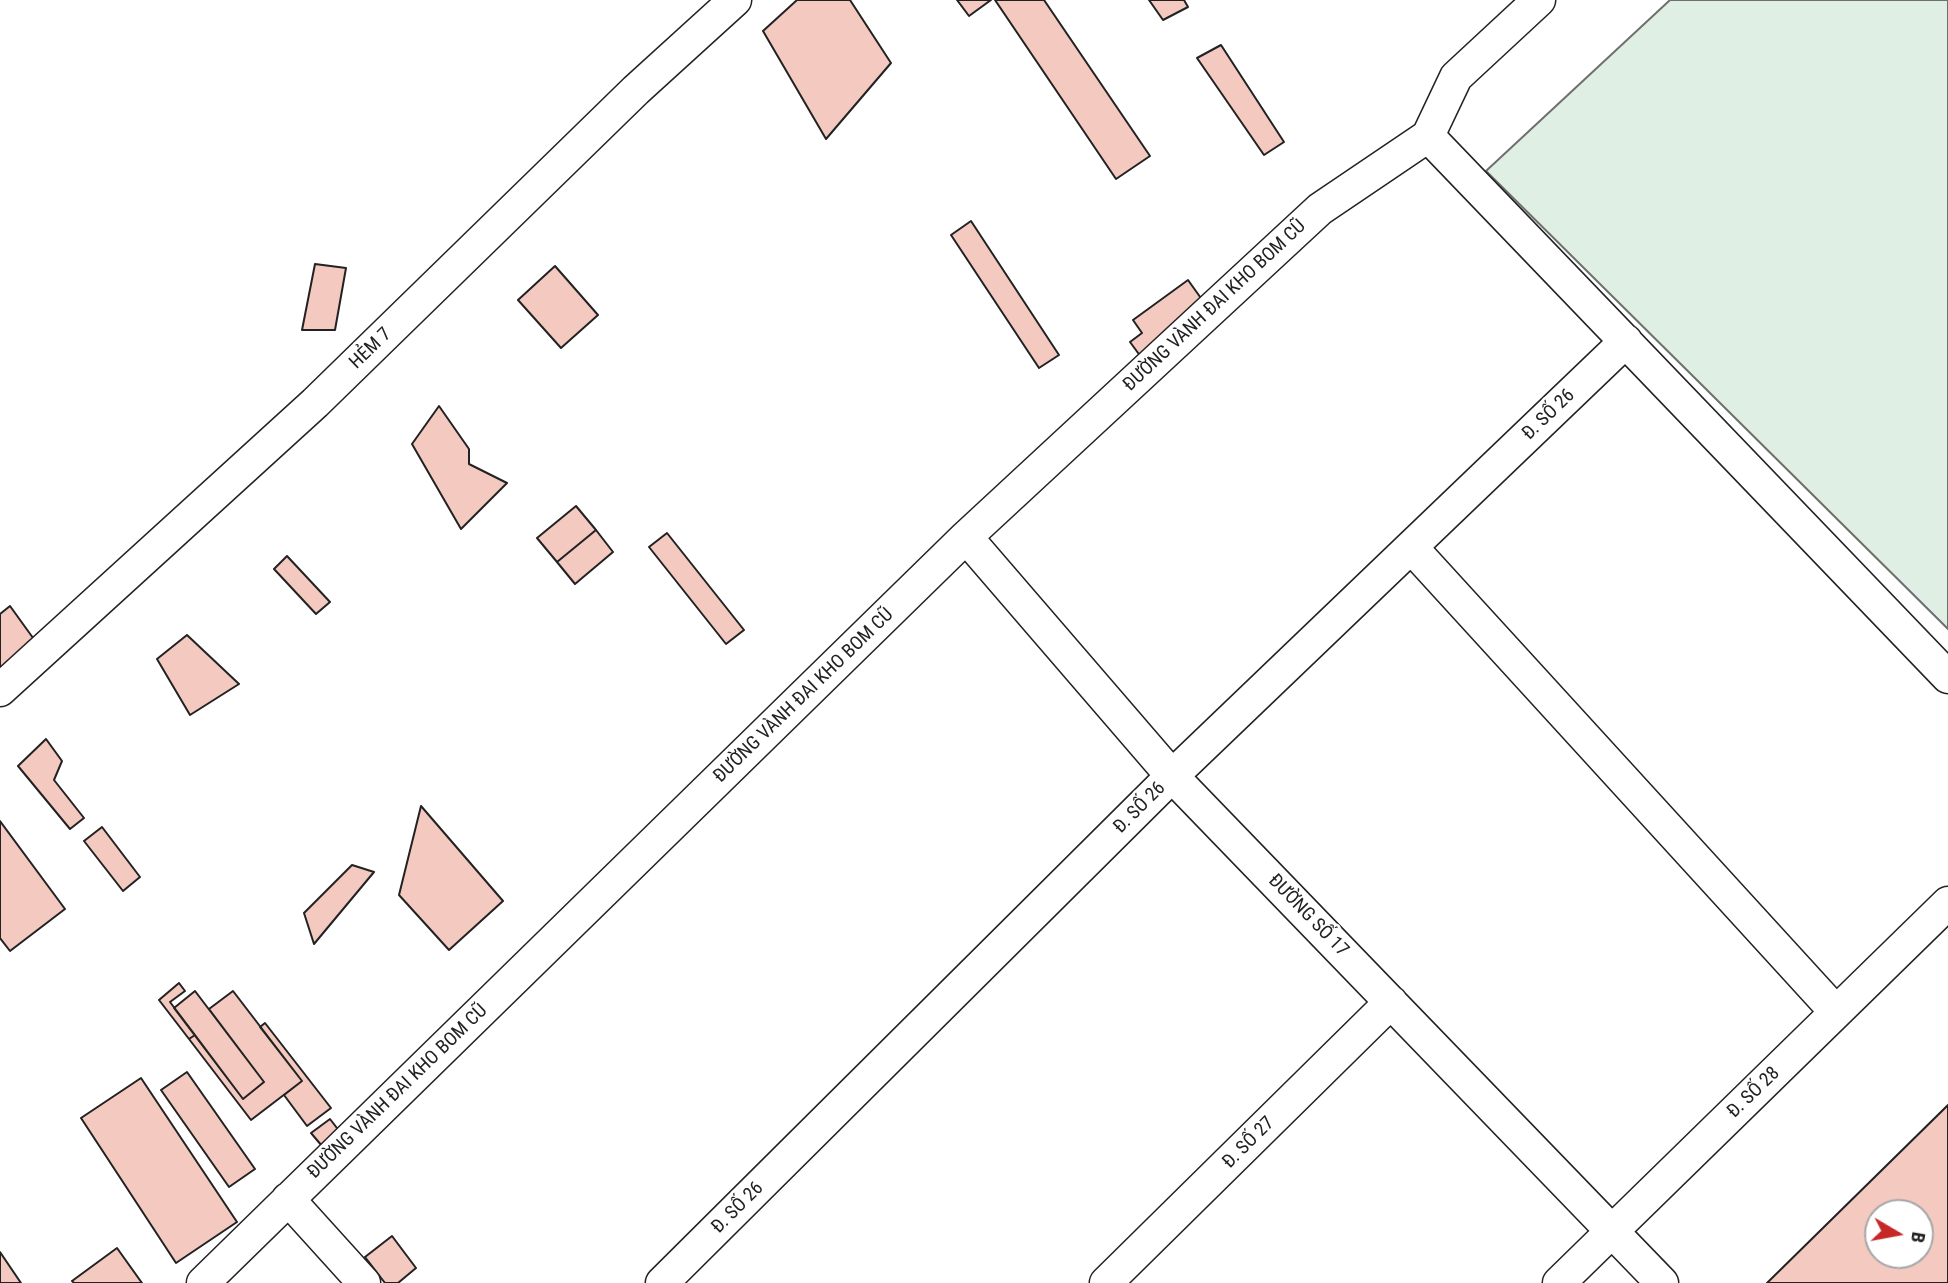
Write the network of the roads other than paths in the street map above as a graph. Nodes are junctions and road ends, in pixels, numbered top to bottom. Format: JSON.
{"nodes":[{"id":1,"x":735,"y":0,"type":"edge"},
{"id":2,"x":1539,"y":0,"type":"edge"},
{"id":3,"x":1428,"y":135,"type":"junction"},
{"id":4,"x":1626,"y":341,"type":"junction"},
{"id":5,"x":966,"y":537,"type":"junction"},
{"id":6,"x":1412,"y":548,"type":"junction"},
{"id":7,"x":1948,"y":677,"type":"edge"},
{"id":8,"x":0,"y":690,"type":"edge"},
{"id":9,"x":1172,"y":776,"type":"junction"},
{"id":10,"x":1948,"y":903,"type":"edge"},
{"id":11,"x":1391,"y":1002,"type":"junction"},
{"id":12,"x":1836,"y":1013,"type":"junction"},
{"id":13,"x":288,"y":1199,"type":"junction"},
{"id":14,"x":1613,"y":1230,"type":"junction"},
{"id":15,"x":203,"y":1283,"type":"edge"},
{"id":16,"x":364,"y":1283,"type":"edge"},
{"id":17,"x":662,"y":1283,"type":"edge"},
{"id":18,"x":1106,"y":1283,"type":"edge"},
{"id":19,"x":1559,"y":1283,"type":"edge"},
{"id":20,"x":1662,"y":1283,"type":"edge"}],
"edges":[{"from":1,"to":8,"type":"street","name":"HẺM 7"},
{"from":2,"to":3,"type":"street"},
{"from":3,"to":4,"type":"street"},
{"from":3,"to":5,"type":"street","name":"ĐƯỜNG VÀNH ĐAI KHO BOM CŨ"},
{"from":4,"to":6,"type":"street","name":"Đ. SỐ 26"},
{"from":4,"to":7,"type":"street"},
{"from":5,"to":9,"type":"street","name":"ĐƯỜNG SỐ 17"},
{"from":5,"to":13,"type":"street","name":"ĐƯỜNG VÀNH ĐAI KHO BOM CŨ"},
{"from":6,"to":9,"type":"street","name":"Đ. SỐ 26"},
{"from":6,"to":12,"type":"street"},
{"from":9,"to":11,"type":"street","name":"ĐƯỜNG SỐ 17"},
{"from":9,"to":17,"type":"street","name":"Đ. SỐ 26"},
{"from":10,"to":12,"type":"street","name":"Đ. SỐ 28"},
{"from":11,"to":14,"type":"street","name":"ĐƯỜNG SỐ 17"},
{"from":11,"to":18,"type":"street","name":"Đ. SỐ 27"},
{"from":12,"to":14,"type":"street","name":"Đ. SỐ 28"},
{"from":13,"to":15,"type":"street","name":"ĐƯỜNG VÀNH ĐAI KHO BOM CŨ"},
{"from":13,"to":16,"type":"street"},
{"from":14,"to":19,"type":"street","name":"Đ. SỐ 28"},
{"from":14,"to":20,"type":"street","name":"ĐƯỜNG SỐ 17"}]}
